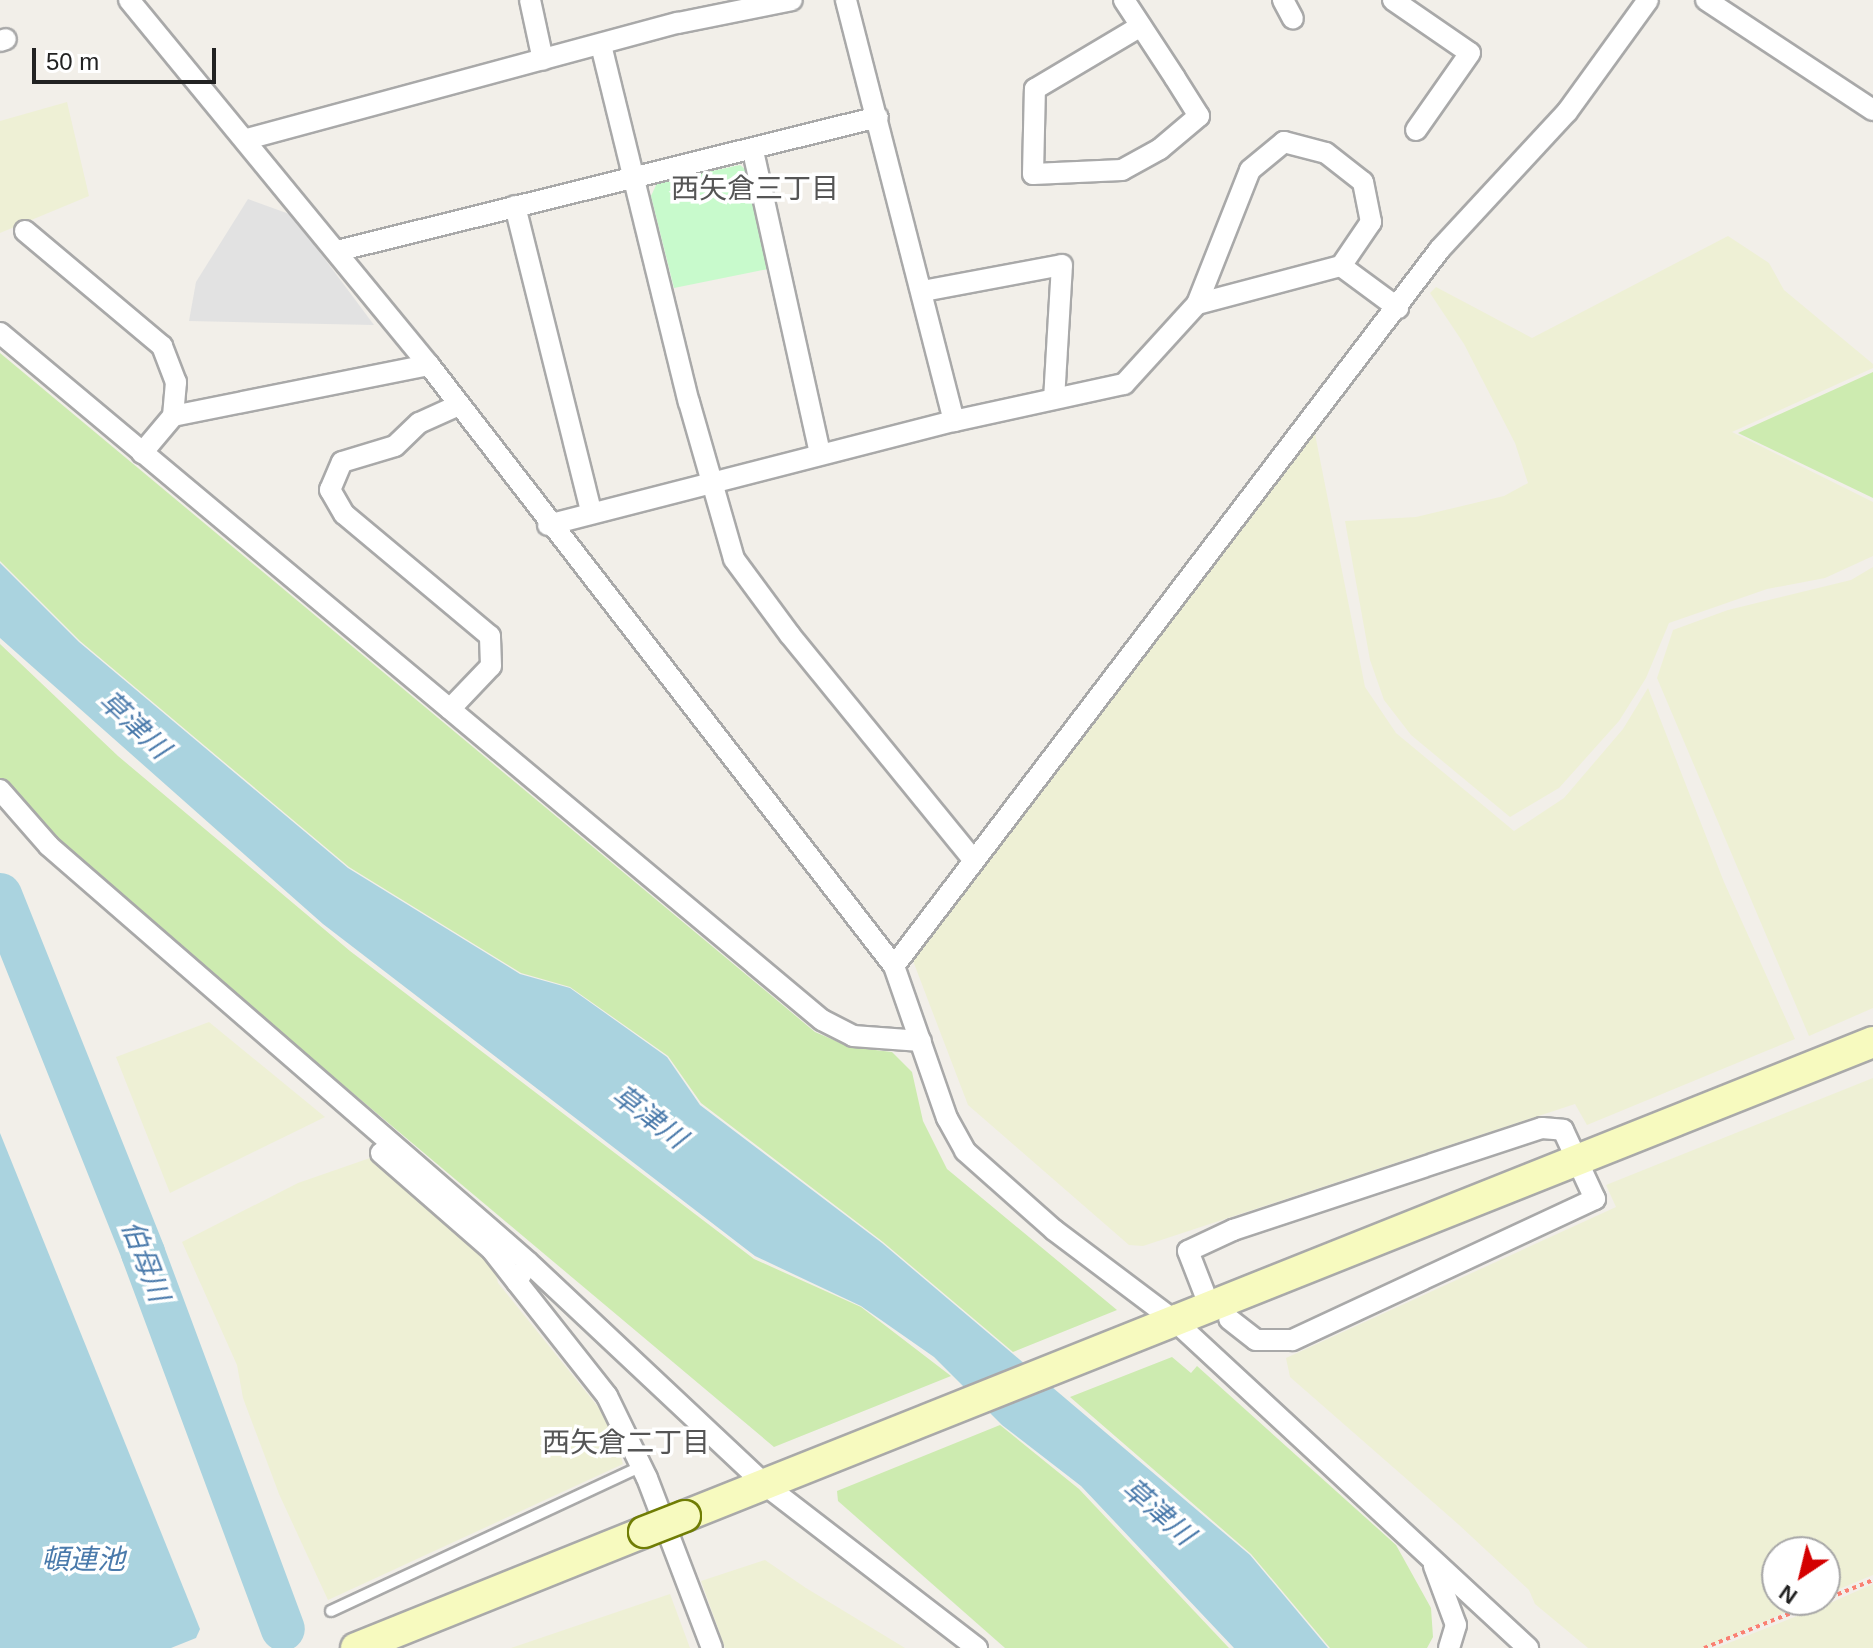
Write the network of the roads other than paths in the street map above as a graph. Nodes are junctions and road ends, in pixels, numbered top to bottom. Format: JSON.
{"nodes":[{"id":1,"x":129,"y":0,"type":"edge"},
{"id":2,"x":530,"y":0,"type":"edge"},
{"id":3,"x":792,"y":0,"type":"edge"},
{"id":4,"x":846,"y":0,"type":"edge"},
{"id":5,"x":1124,"y":0,"type":"edge"},
{"id":6,"x":1393,"y":0,"type":"edge"},
{"id":7,"x":1648,"y":0,"type":"edge"},
{"id":8,"x":1706,"y":0,"type":"edge"},
{"id":9,"x":762,"y":4,"type":"edge"},
{"id":10,"x":1141,"y":26,"type":"junction"},
{"id":11,"x":601,"y":45,"type":"junction"},
{"id":12,"x":543,"y":60,"type":"junction"},
{"id":13,"x":1873,"y":110,"type":"edge"},
{"id":14,"x":878,"y":117,"type":"junction"},
{"id":15,"x":1416,"y":130,"type":"dead end"},
{"id":16,"x":247,"y":139,"type":"junction"},
{"id":17,"x":753,"y":151,"type":"junction"},
{"id":18,"x":636,"y":178,"type":"junction"},
{"id":19,"x":515,"y":206,"type":"junction"},
{"id":20,"x":25,"y":231,"type":"dead end"},
{"id":21,"x":337,"y":251,"type":"junction"},
{"id":22,"x":1341,"y":266,"type":"junction"},
{"id":23,"x":923,"y":291,"type":"junction"},
{"id":24,"x":1197,"y":304,"type":"junction"},
{"id":25,"x":1398,"y":308,"type":"junction"},
{"id":26,"x":0,"y":333,"type":"edge"},
{"id":27,"x":429,"y":365,"type":"junction"},
{"id":28,"x":1054,"y":398,"type":"junction"},
{"id":29,"x":459,"y":405,"type":"junction"},
{"id":30,"x":173,"y":416,"type":"junction"},
{"id":31,"x":954,"y":421,"type":"junction"},
{"id":32,"x":820,"y":452,"type":"junction"},
{"id":33,"x":142,"y":453,"type":"junction"},
{"id":34,"x":710,"y":479,"type":"junction"},
{"id":35,"x":591,"y":511,"type":"junction"},
{"id":36,"x":548,"y":525,"type":"junction"},
{"id":37,"x":450,"y":709,"type":"junction"},
{"id":38,"x":0,"y":790,"type":"edge"},
{"id":39,"x":0,"y":808,"type":"edge"},
{"id":40,"x":47,"y":853,"type":"junction"},
{"id":41,"x":973,"y":859,"type":"junction"},
{"id":42,"x":894,"y":966,"type":"junction"},
{"id":43,"x":921,"y":1041,"type":"junction"},
{"id":44,"x":1873,"y":1042,"type":"edge"},
{"id":45,"x":1578,"y":1160,"type":"junction"},
{"id":46,"x":528,"y":1262,"type":"junction"},
{"id":47,"x":517,"y":1282,"type":"junction"},
{"id":48,"x":1204,"y":1292,"type":"dead end"},
{"id":49,"x":1229,"y":1319,"type":"dead end"},
{"id":50,"x":1176,"y":1322,"type":"junction"},
{"id":51,"x":640,"y":1467,"type":"junction"},
{"id":52,"x":764,"y":1484,"type":"junction"},
{"id":53,"x":1428,"y":1555,"type":"junction"},
{"id":54,"x":331,"y":1611,"type":"dead end"},
{"id":55,"x":356,"y":1648,"type":"edge"},
{"id":56,"x":712,"y":1648,"type":"edge"},
{"id":57,"x":977,"y":1648,"type":"edge"},
{"id":58,"x":1449,"y":1648,"type":"edge"},
{"id":59,"x":1528,"y":1648,"type":"edge"}],
"edges":[{"from":1,"to":16,"type":"street"},
{"from":2,"to":12,"type":"street"},
{"from":3,"to":9,"type":"street"},
{"from":4,"to":14,"type":"street"},
{"from":5,"to":10,"type":"street"},
{"from":6,"to":15,"type":"street"},
{"from":7,"to":25,"type":"street"},
{"from":8,"to":13,"type":"street"},
{"from":9,"to":11,"type":"street"},
{"from":10,"to":10,"type":"street"},
{"from":11,"to":12,"type":"street"},
{"from":11,"to":18,"type":"street"},
{"from":12,"to":16,"type":"street"},
{"from":14,"to":17,"type":"street"},
{"from":14,"to":23,"type":"street"},
{"from":16,"to":21,"type":"street"},
{"from":17,"to":18,"type":"street"},
{"from":17,"to":32,"type":"street"},
{"from":18,"to":19,"type":"street"},
{"from":18,"to":34,"type":"street"},
{"from":19,"to":21,"type":"street"},
{"from":19,"to":35,"type":"street"},
{"from":20,"to":30,"type":"street"},
{"from":21,"to":27,"type":"street"},
{"from":22,"to":24,"type":"street"},
{"from":22,"to":24,"type":"street"},
{"from":22,"to":25,"type":"street"},
{"from":23,"to":28,"type":"street"},
{"from":23,"to":31,"type":"street"},
{"from":24,"to":28,"type":"street"},
{"from":25,"to":41,"type":"street"},
{"from":26,"to":33,"type":"street"},
{"from":27,"to":29,"type":"street"},
{"from":27,"to":30,"type":"street"},
{"from":28,"to":31,"type":"street"},
{"from":29,"to":36,"type":"street"},
{"from":29,"to":37,"type":"street"},
{"from":30,"to":33,"type":"street"},
{"from":31,"to":32,"type":"street"},
{"from":32,"to":34,"type":"street"},
{"from":33,"to":37,"type":"street"},
{"from":34,"to":35,"type":"street"},
{"from":34,"to":41,"type":"street"},
{"from":35,"to":36,"type":"street"},
{"from":36,"to":42,"type":"street"},
{"from":37,"to":43,"type":"street"},
{"from":38,"to":40,"type":"street"},
{"from":39,"to":40,"type":"street"},
{"from":40,"to":46,"type":"street"},
{"from":40,"to":47,"type":"street"},
{"from":41,"to":42,"type":"street"},
{"from":42,"to":43,"type":"street"},
{"from":43,"to":50,"type":"street"},
{"from":44,"to":45,"type":"street"},
{"from":45,"to":48,"type":"street"},
{"from":45,"to":49,"type":"street"},
{"from":45,"to":50,"type":"street"},
{"from":46,"to":47,"type":"street"},
{"from":46,"to":52,"type":"street"},
{"from":47,"to":51,"type":"street"},
{"from":50,"to":52,"type":"street"},
{"from":50,"to":53,"type":"street"},
{"from":51,"to":54,"type":"lane"},
{"from":51,"to":56,"type":"street"},
{"from":52,"to":55,"type":"street","bridge":true},
{"from":52,"to":57,"type":"street"},
{"from":53,"to":58,"type":"street"},
{"from":53,"to":59,"type":"street"}]}
